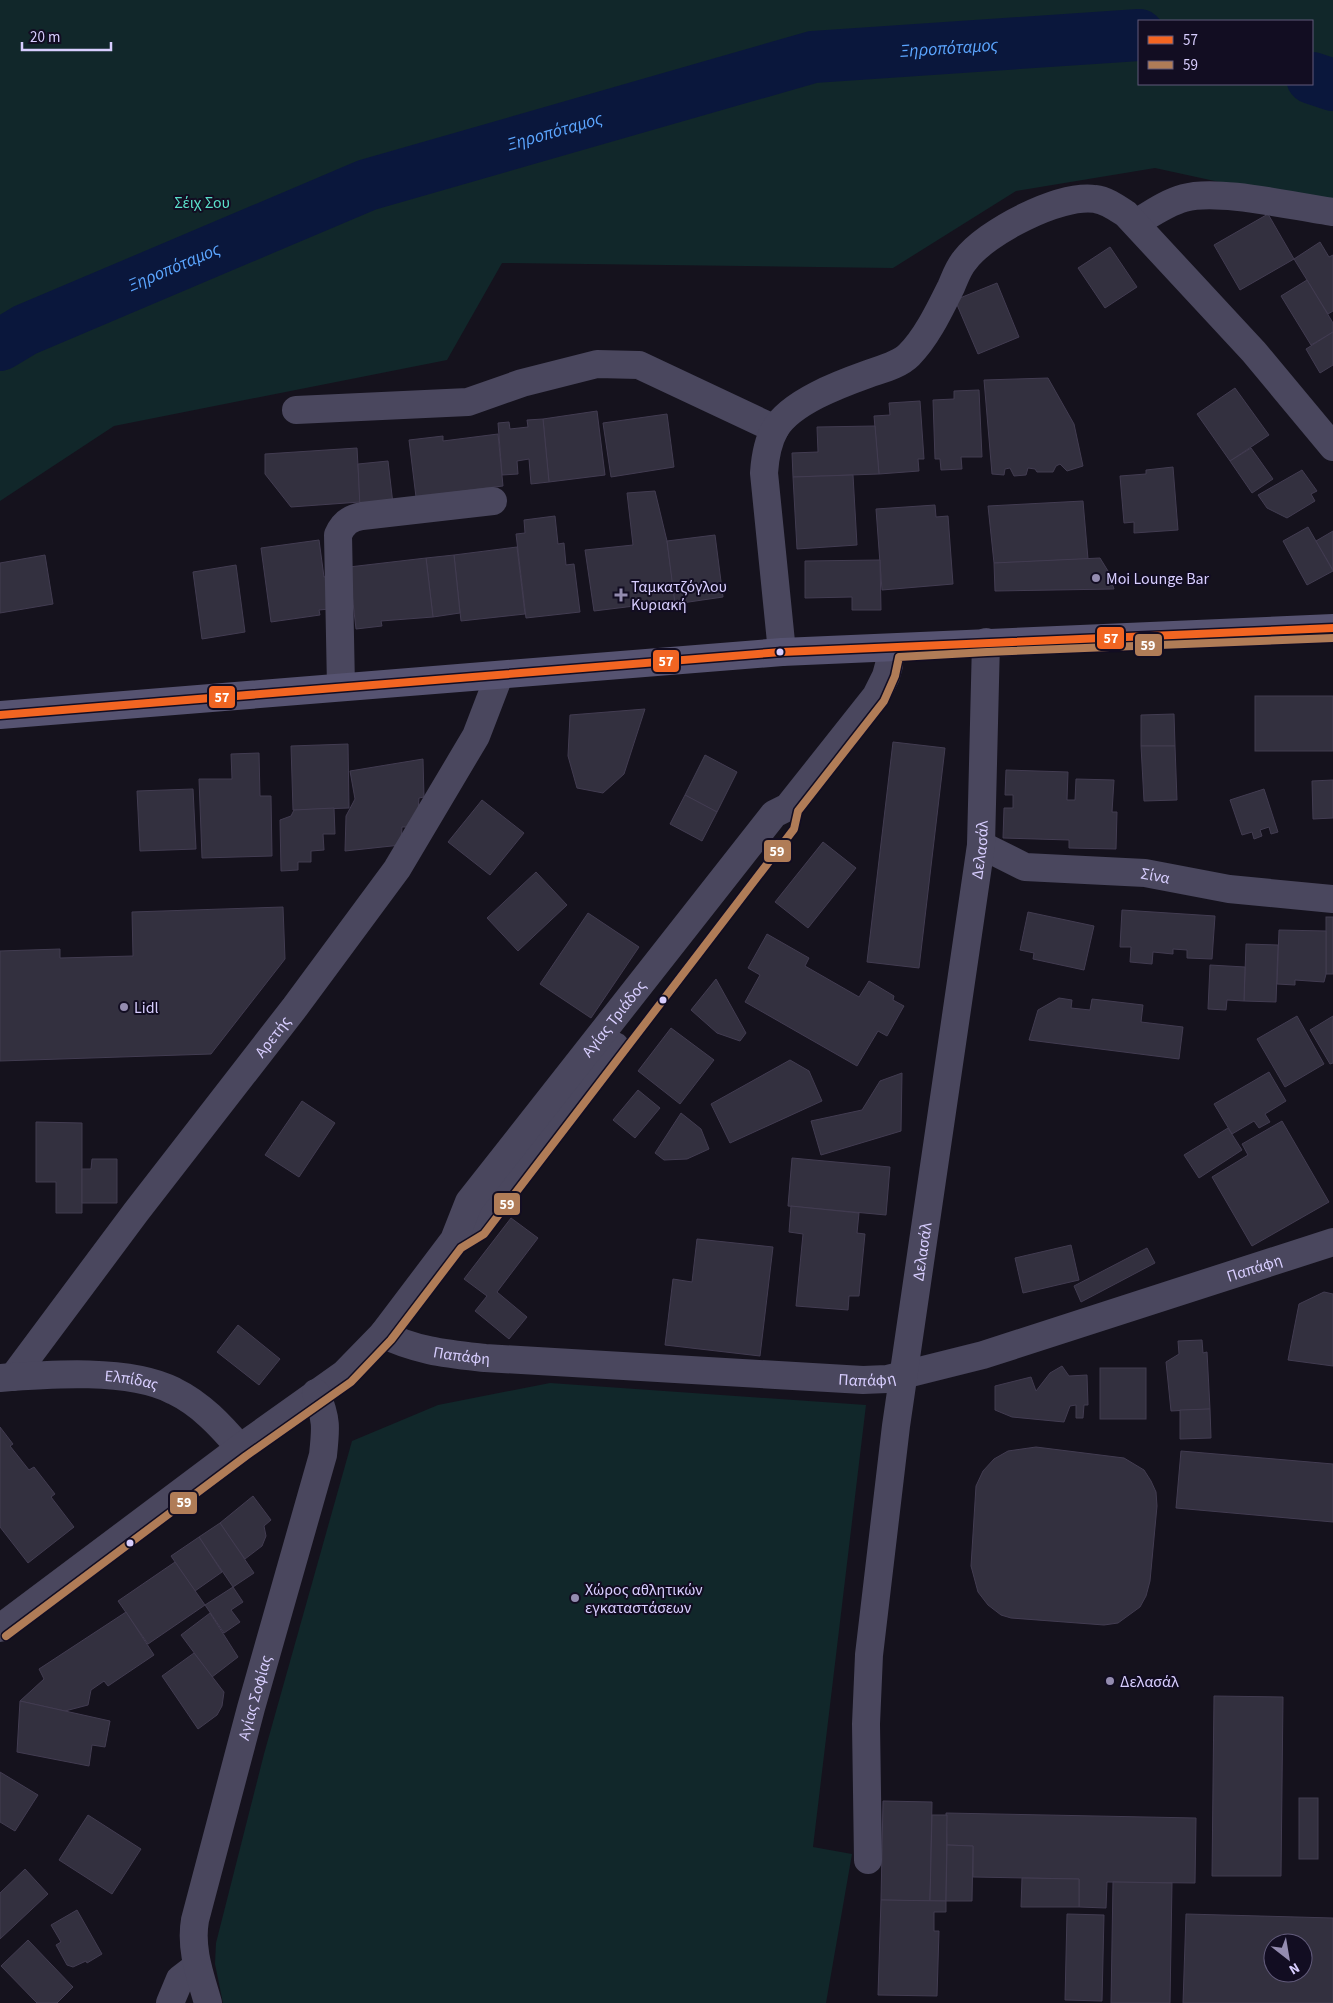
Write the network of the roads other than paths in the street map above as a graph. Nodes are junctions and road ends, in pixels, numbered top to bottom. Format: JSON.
{"nodes":[{"id":1,"x":1333,"y":212,"type":"edge"},
{"id":2,"x":1136,"y":223,"type":"junction"},
{"id":3,"x":296,"y":410,"type":"dead end"},
{"id":4,"x":775,"y":429,"type":"junction"},
{"id":5,"x":1333,"y":447,"type":"edge"},
{"id":6,"x":493,"y":501,"type":"dead end"},
{"id":7,"x":1333,"y":628,"type":"edge"},
{"id":8,"x":986,"y":642,"type":"junction"},
{"id":9,"x":890,"y":648,"type":"junction"},
{"id":10,"x":782,"y":652,"type":"junction"},
{"id":11,"x":499,"y":676,"type":"junction"},
{"id":12,"x":341,"y":687,"type":"junction"},
{"id":13,"x":0,"y":715,"type":"edge"},
{"id":14,"x":981,"y":845,"type":"junction"},
{"id":15,"x":1333,"y":899,"type":"edge"},
{"id":16,"x":1333,"y":1242,"type":"edge"},
{"id":17,"x":383,"y":1334,"type":"junction"},
{"id":18,"x":905,"y":1375,"type":"junction"},
{"id":19,"x":6,"y":1377,"type":"edge"},
{"id":20,"x":316,"y":1393,"type":"junction"},
{"id":21,"x":240,"y":1448,"type":"junction"},
{"id":22,"x":0,"y":1628,"type":"edge"},
{"id":23,"x":868,"y":1860,"type":"dead end"},
{"id":24,"x":197,"y":1966,"type":"junction"},
{"id":25,"x":170,"y":2003,"type":"edge"},
{"id":26,"x":208,"y":2003,"type":"edge"}],
"edges":[{"from":1,"to":2,"type":"street"},
{"from":2,"to":4,"type":"street"},
{"from":2,"to":5,"type":"street"},
{"from":3,"to":4,"type":"street"},
{"from":4,"to":10,"type":"street"},
{"from":6,"to":12,"type":"street"},
{"from":7,"to":8,"type":"main road"},
{"from":8,"to":9,"type":"main road"},
{"from":8,"to":14,"type":"street","name":"Δελασάλ"},
{"from":9,"to":10,"type":"main road"},
{"from":9,"to":17,"type":"street","name":"Αγίας Τριάδος"},
{"from":10,"to":11,"type":"main road"},
{"from":11,"to":12,"type":"main road"},
{"from":11,"to":19,"type":"street","name":"Αρετής"},
{"from":12,"to":13,"type":"main road"},
{"from":14,"to":15,"type":"street","name":"Σίνα"},
{"from":14,"to":18,"type":"street","name":"Δελασάλ"},
{"from":16,"to":18,"type":"street","name":"Παπάφη"},
{"from":17,"to":18,"type":"street","name":"Παπάφη"},
{"from":17,"to":20,"type":"street","name":"Αγίας Τριάδος"},
{"from":18,"to":23,"type":"street","name":"Δελασάλ"},
{"from":19,"to":21,"type":"street","name":"Ελπίδας"},
{"from":20,"to":21,"type":"street","name":"Αγίας Τριάδος"},
{"from":20,"to":24,"type":"street","name":"Αγίας Σοφίας"},
{"from":21,"to":22,"type":"street","name":"Αγίας Τριάδος"},
{"from":24,"to":25,"type":"street"},
{"from":24,"to":26,"type":"street","name":"Αγίας Σοφίας"}]}
